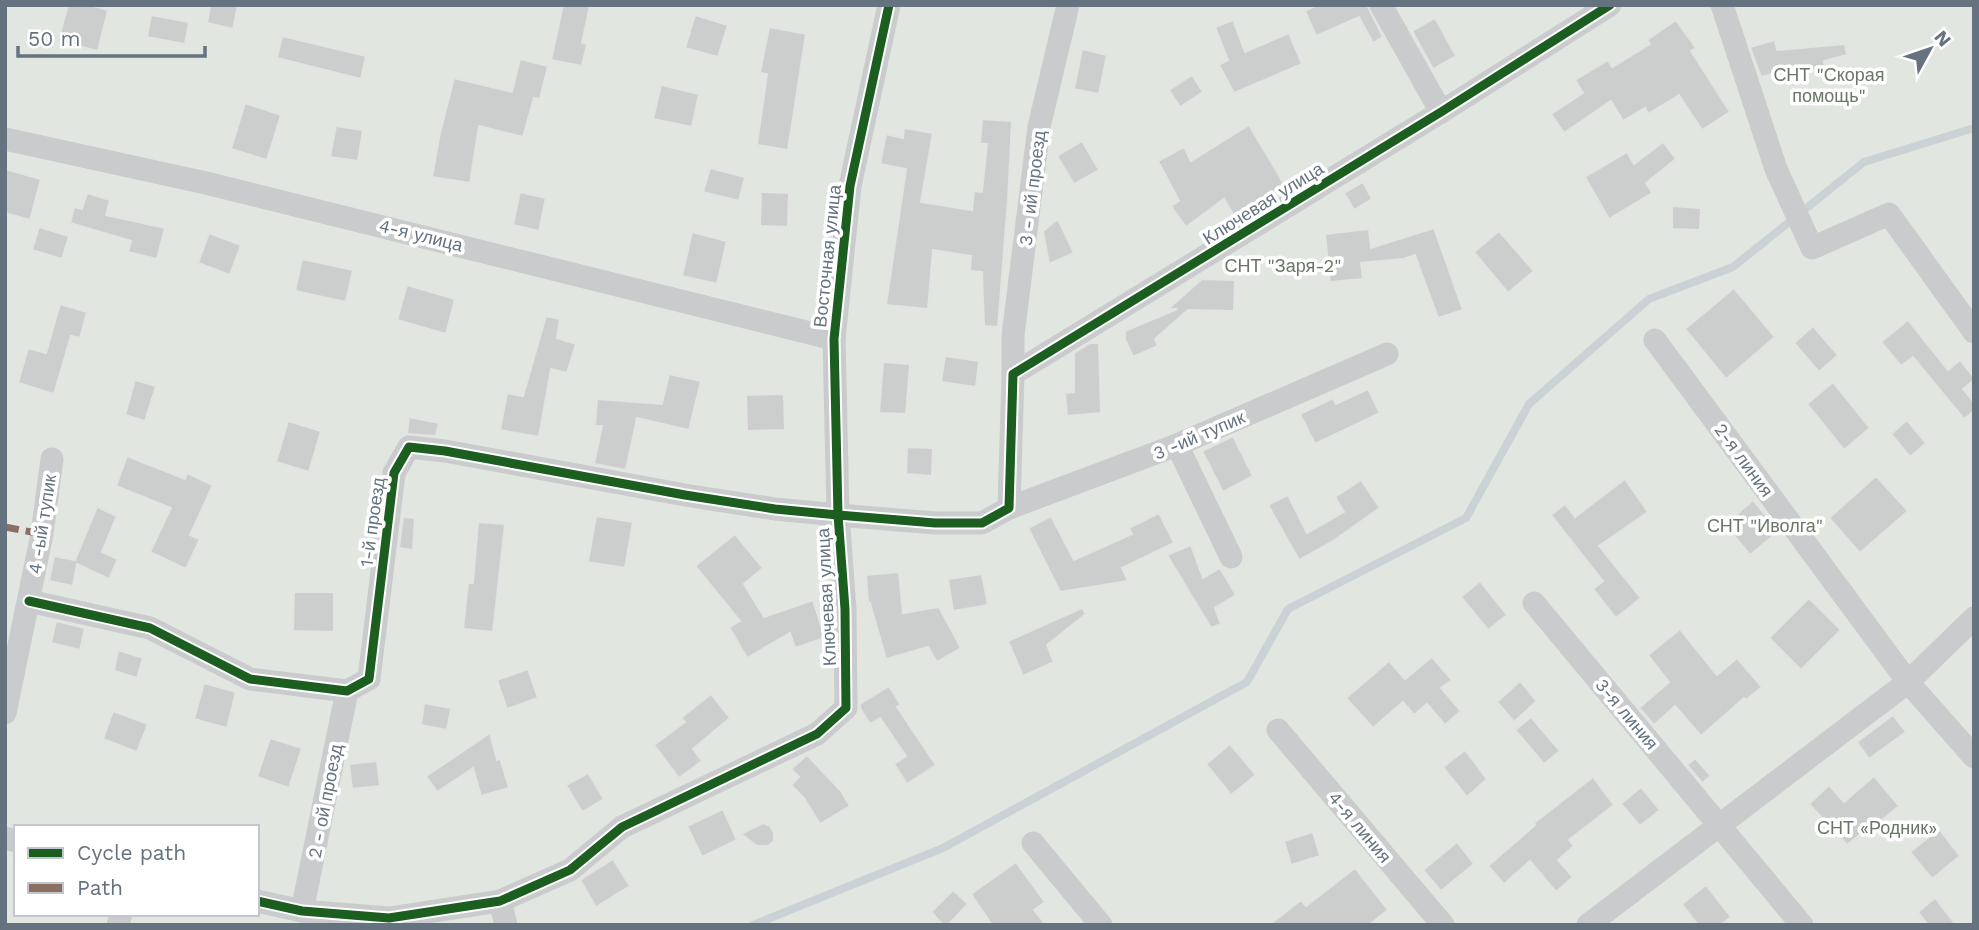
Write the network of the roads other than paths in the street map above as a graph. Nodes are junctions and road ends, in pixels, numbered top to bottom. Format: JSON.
{"nodes":[{"id":1,"x":889,"y":5,"type":"edge"},
{"id":2,"x":1068,"y":5,"type":"edge"},
{"id":3,"x":1381,"y":5,"type":"edge"},
{"id":4,"x":1610,"y":5,"type":"edge"},
{"id":5,"x":1721,"y":5,"type":"edge"},
{"id":6,"x":1441,"y":112,"type":"junction"},
{"id":7,"x":5,"y":139,"type":"edge"},
{"id":8,"x":1974,"y":332,"type":"edge"},
{"id":9,"x":834,"y":339,"type":"junction"},
{"id":10,"x":1655,"y":340,"type":"dead end"},
{"id":11,"x":1387,"y":354,"type":"dead end"},
{"id":12,"x":1013,"y":374,"type":"junction"},
{"id":13,"x":1177,"y":445,"type":"junction"},
{"id":14,"x":52,"y":459,"type":"dead end"},
{"id":15,"x":1009,"y":508,"type":"junction"},
{"id":16,"x":838,"y":515,"type":"junction"},
{"id":17,"x":1231,"y":557,"type":"dead end"},
{"id":18,"x":29,"y":601,"type":"junction"},
{"id":19,"x":1534,"y":603,"type":"dead end"},
{"id":20,"x":1974,"y":618,"type":"edge"},
{"id":21,"x":1908,"y":682,"type":"junction"},
{"id":22,"x":347,"y":691,"type":"junction"},
{"id":23,"x":5,"y":713,"type":"edge"},
{"id":24,"x":1278,"y":730,"type":"dead end"},
{"id":25,"x":1974,"y":757,"type":"edge"},
{"id":26,"x":1719,"y":826,"type":"junction"},
{"id":27,"x":1033,"y":843,"type":"dead end"},
{"id":28,"x":259,"y":901,"type":"edge"},
{"id":29,"x":500,"y":901,"type":"junction"},
{"id":30,"x":302,"y":911,"type":"junction"},
{"id":31,"x":506,"y":925,"type":"edge"},
{"id":32,"x":1101,"y":925,"type":"edge"},
{"id":33,"x":1443,"y":925,"type":"edge"},
{"id":34,"x":1588,"y":925,"type":"edge"},
{"id":35,"x":1802,"y":925,"type":"edge"}],
"edges":[{"from":1,"to":9,"type":"street","name":"Восточная улица"},
{"from":2,"to":12,"type":"street","name":"3 - ий проезд"},
{"from":3,"to":6,"type":"street"},
{"from":4,"to":6,"type":"street","name":"Ключевая улица"},
{"from":5,"to":8,"type":"street"},
{"from":6,"to":12,"type":"street","name":"Ключевая улица"},
{"from":7,"to":9,"type":"street","name":"4-я улица"},
{"from":9,"to":16,"type":"street","name":"Восточная улица"},
{"from":10,"to":21,"type":"street","name":"2-я линия"},
{"from":11,"to":13,"type":"street","name":"3 -ий тупик"},
{"from":12,"to":15,"type":"street"},
{"from":13,"to":15,"type":"street","name":"3 -ий тупик"},
{"from":13,"to":17,"type":"street"},
{"from":14,"to":18,"type":"street","name":"4 -ый тупик"},
{"from":15,"to":16,"type":"street","name":"Ключевая улица"},
{"from":16,"to":22,"type":"street","name":"1-й проезд"},
{"from":16,"to":29,"type":"street","name":"Ключевая улица"},
{"from":18,"to":22,"type":"street"},
{"from":18,"to":23,"type":"street","name":"4 -ый тупик"},
{"from":19,"to":26,"type":"street","name":"3-я линия"},
{"from":20,"to":21,"type":"street"},
{"from":21,"to":25,"type":"street","name":"2-я линия"},
{"from":21,"to":26,"type":"street"},
{"from":22,"to":30,"type":"street","name":"2 - ой проезд"},
{"from":24,"to":33,"type":"street","name":"4-я линия"},
{"from":26,"to":34,"type":"street"},
{"from":26,"to":35,"type":"street","name":"3-я линия"},
{"from":27,"to":32,"type":"street"},
{"from":28,"to":30,"type":"street","name":"Ключевая улица"},
{"from":29,"to":30,"type":"street","name":"Ключевая улица"},
{"from":29,"to":31,"type":"street"}]}
